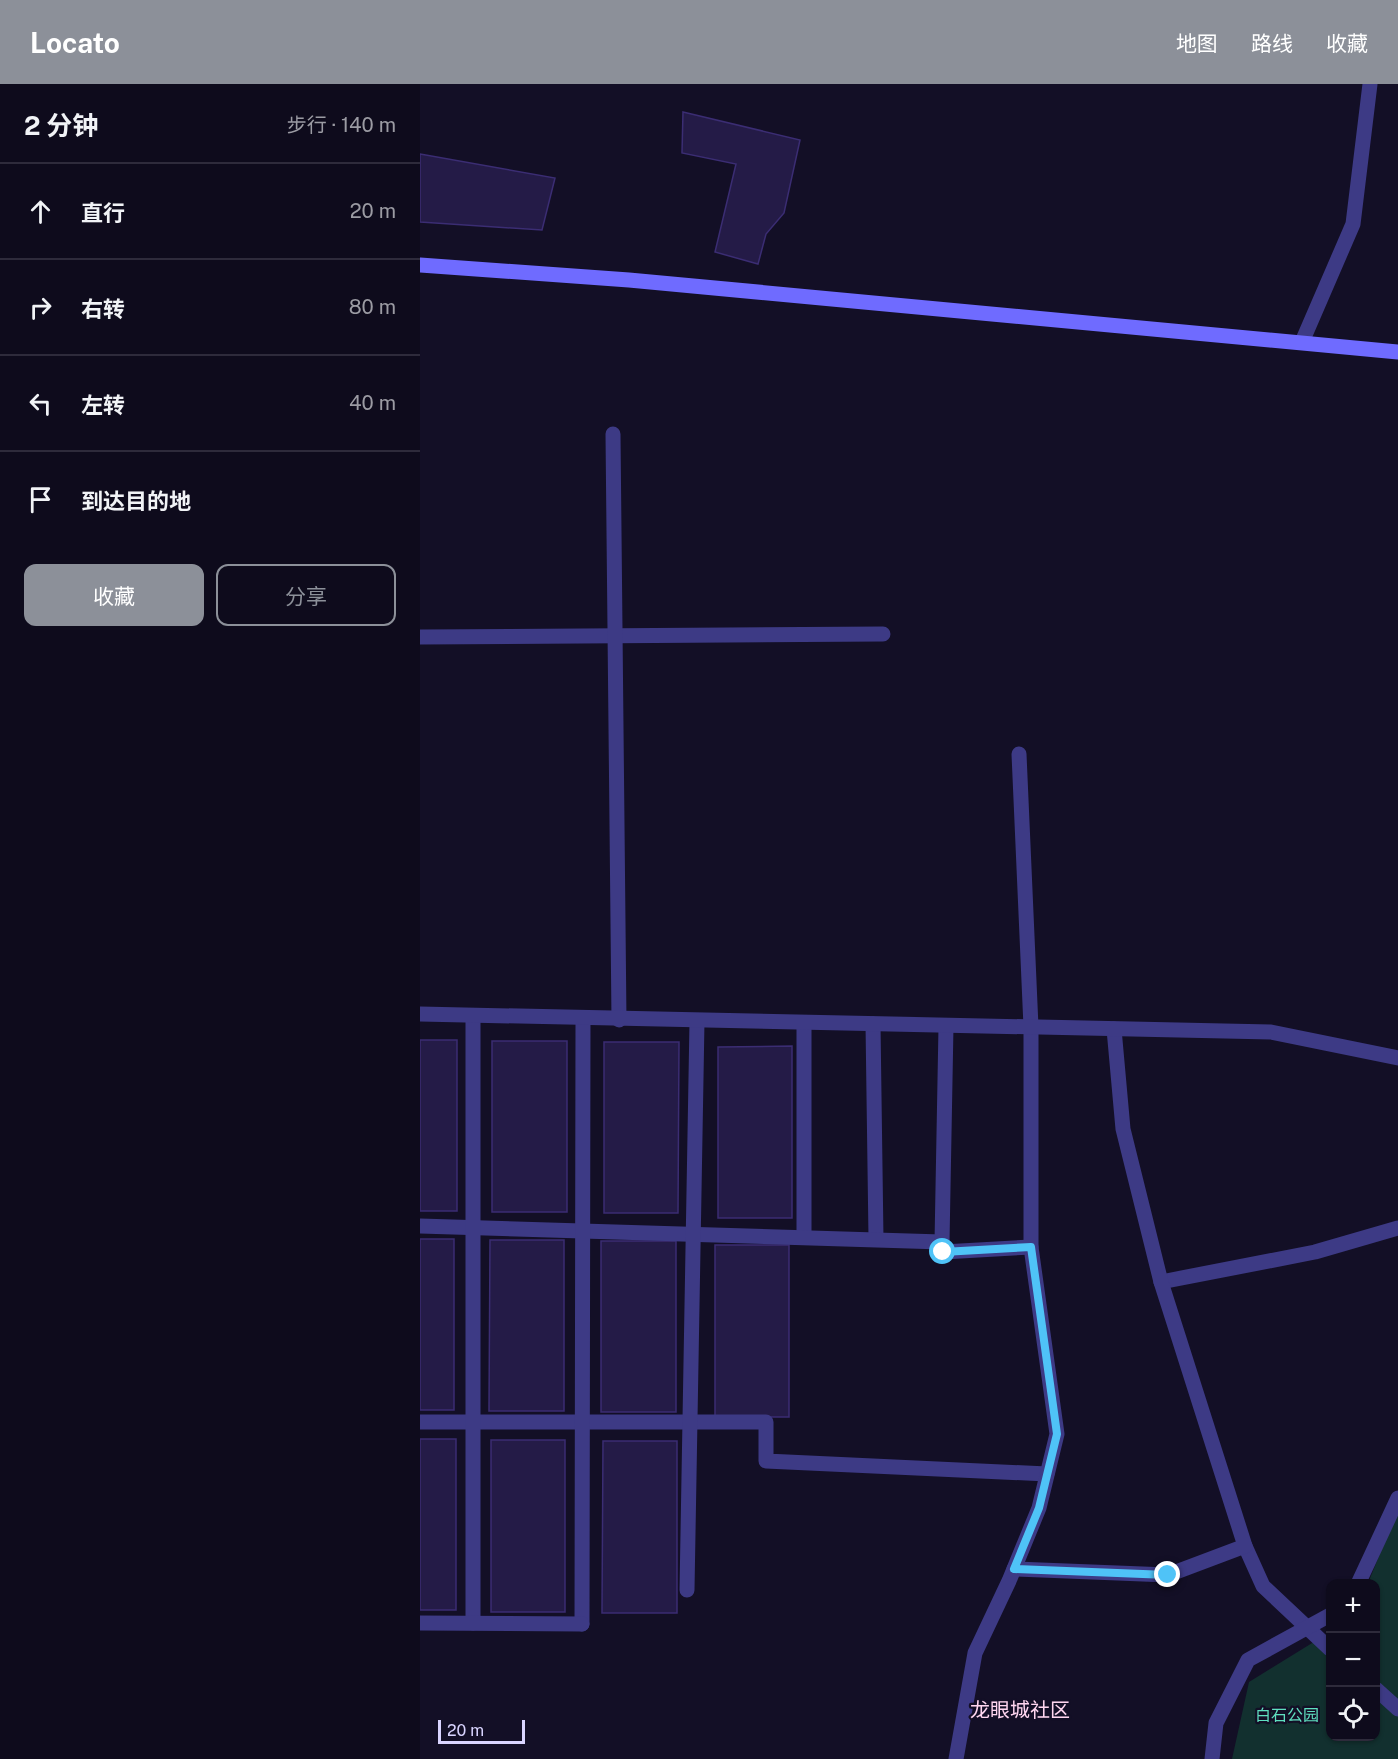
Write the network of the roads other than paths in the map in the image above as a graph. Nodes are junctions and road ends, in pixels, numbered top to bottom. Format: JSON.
{"nodes":[{"id":1,"x":1370,"y":84,"type":"edge"},
{"id":2,"x":420,"y":265,"type":"edge"},
{"id":3,"x":1302,"y":342,"type":"junction"},
{"id":4,"x":1398,"y":352,"type":"edge"},
{"id":5,"x":613,"y":434,"type":"dead end"},
{"id":6,"x":883,"y":634,"type":"dead end"},
{"id":7,"x":615,"y":635,"type":"junction"},
{"id":8,"x":420,"y":637,"type":"edge"},
{"id":9,"x":1019,"y":754,"type":"dead end"},
{"id":10,"x":420,"y":1014,"type":"edge"},
{"id":11,"x":473,"y":1016,"type":"junction"},
{"id":12,"x":583,"y":1019,"type":"junction"},
{"id":13,"x":620,"y":1020,"type":"junction"},
{"id":14,"x":697,"y":1021,"type":"junction"},
{"id":15,"x":804,"y":1023,"type":"junction"},
{"id":16,"x":873,"y":1024,"type":"junction"},
{"id":17,"x":946,"y":1026,"type":"junction"},
{"id":18,"x":1031,"y":1028,"type":"junction"},
{"id":19,"x":1114,"y":1029,"type":"junction"},
{"id":20,"x":1398,"y":1058,"type":"edge"},
{"id":21,"x":420,"y":1226,"type":"edge"},
{"id":22,"x":473,"y":1227,"type":"junction"},
{"id":23,"x":1398,"y":1228,"type":"edge"},
{"id":24,"x":583,"y":1230,"type":"junction"},
{"id":25,"x":692,"y":1232,"type":"junction"},
{"id":26,"x":804,"y":1237,"type":"junction"},
{"id":27,"x":876,"y":1239,"type":"junction"},
{"id":28,"x":942,"y":1242,"type":"junction"},
{"id":29,"x":1031,"y":1247,"type":"junction"},
{"id":30,"x":1161,"y":1282,"type":"junction"},
{"id":31,"x":420,"y":1422,"type":"edge"},
{"id":32,"x":473,"y":1422,"type":"junction"},
{"id":33,"x":689,"y":1422,"type":"junction"},
{"id":34,"x":583,"y":1423,"type":"junction"},
{"id":35,"x":1047,"y":1474,"type":"junction"},
{"id":36,"x":1398,"y":1498,"type":"edge"},
{"id":37,"x":1245,"y":1546,"type":"junction"},
{"id":38,"x":1014,"y":1569,"type":"junction"},
{"id":39,"x":1360,"y":1579,"type":"edge"},
{"id":40,"x":687,"y":1590,"type":"dead end"},
{"id":41,"x":1326,"y":1617,"type":"edge"},
{"id":42,"x":420,"y":1623,"type":"edge"},
{"id":43,"x":472,"y":1623,"type":"junction"},
{"id":44,"x":1307,"y":1629,"type":"junction"},
{"id":45,"x":1326,"y":1646,"type":"edge"},
{"id":46,"x":1380,"y":1693,"type":"edge"},
{"id":47,"x":1398,"y":1709,"type":"edge"},
{"id":48,"x":956,"y":1759,"type":"edge"},
{"id":49,"x":1212,"y":1759,"type":"edge"}],
"edges":[{"from":1,"to":3,"type":"street"},
{"from":2,"to":3,"type":"main road"},
{"from":3,"to":4,"type":"main road"},
{"from":5,"to":7,"type":"street"},
{"from":6,"to":7,"type":"street"},
{"from":7,"to":8,"type":"street"},
{"from":7,"to":13,"type":"street"},
{"from":9,"to":18,"type":"street"},
{"from":10,"to":11,"type":"street"},
{"from":11,"to":12,"type":"street"},
{"from":11,"to":22,"type":"street"},
{"from":12,"to":13,"type":"street"},
{"from":12,"to":24,"type":"street"},
{"from":13,"to":14,"type":"street"},
{"from":14,"to":15,"type":"street"},
{"from":14,"to":25,"type":"street"},
{"from":15,"to":16,"type":"street"},
{"from":15,"to":26,"type":"street"},
{"from":16,"to":17,"type":"street"},
{"from":16,"to":27,"type":"street"},
{"from":17,"to":18,"type":"street"},
{"from":17,"to":28,"type":"street"},
{"from":18,"to":19,"type":"street"},
{"from":18,"to":29,"type":"street"},
{"from":19,"to":20,"type":"street"},
{"from":19,"to":30,"type":"street"},
{"from":21,"to":22,"type":"street"},
{"from":22,"to":24,"type":"street"},
{"from":22,"to":32,"type":"street"},
{"from":23,"to":30,"type":"street"},
{"from":24,"to":25,"type":"street"},
{"from":24,"to":34,"type":"street"},
{"from":25,"to":26,"type":"street"},
{"from":25,"to":33,"type":"street"},
{"from":26,"to":27,"type":"street"},
{"from":27,"to":28,"type":"street"},
{"from":28,"to":29,"type":"street"},
{"from":29,"to":35,"type":"street"},
{"from":30,"to":37,"type":"street"},
{"from":31,"to":32,"type":"street"},
{"from":32,"to":34,"type":"street"},
{"from":32,"to":43,"type":"street"},
{"from":33,"to":34,"type":"street"},
{"from":33,"to":35,"type":"street"},
{"from":33,"to":40,"type":"street"},
{"from":34,"to":43,"type":"street"},
{"from":35,"to":38,"type":"street"},
{"from":36,"to":39,"type":"street"},
{"from":37,"to":38,"type":"street"},
{"from":37,"to":44,"type":"street"},
{"from":38,"to":48,"type":"street"},
{"from":41,"to":44,"type":"street"},
{"from":42,"to":43,"type":"street"},
{"from":44,"to":45,"type":"street"},
{"from":44,"to":49,"type":"street"},
{"from":46,"to":47,"type":"street"}]}
